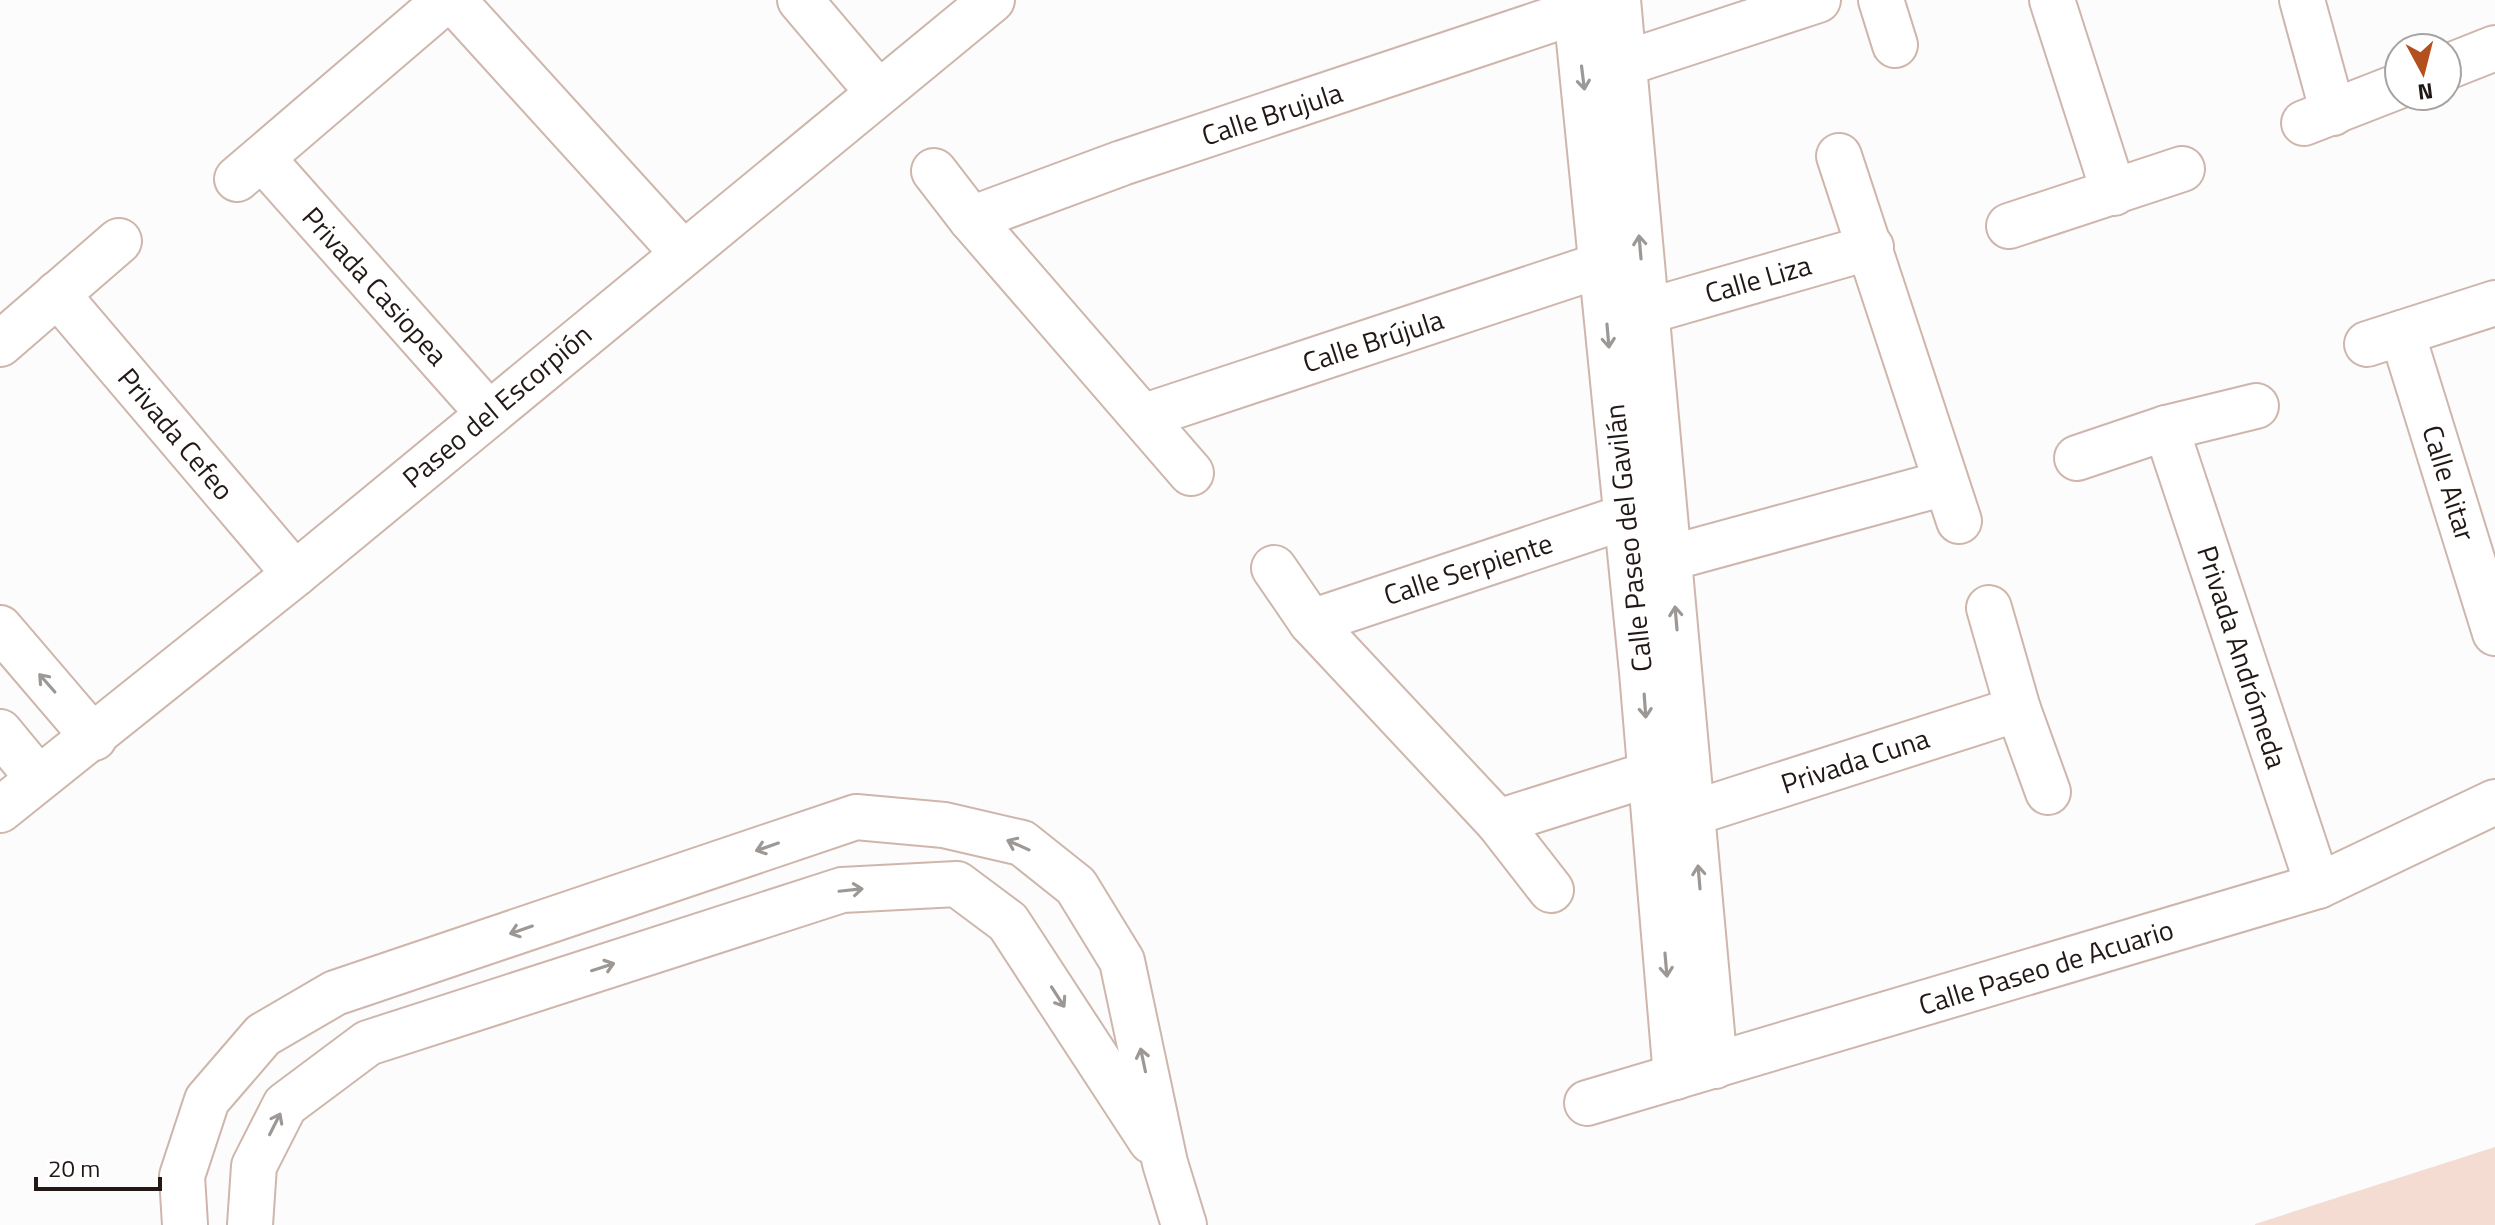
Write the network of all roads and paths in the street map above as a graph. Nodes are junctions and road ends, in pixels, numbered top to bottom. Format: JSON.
{"nodes":[{"id":1,"x":446,"y":0,"type":"edge"},
{"id":2,"x":453,"y":0,"type":"edge"},
{"id":3,"x":800,"y":0,"type":"edge"},
{"id":4,"x":992,"y":0,"type":"edge"},
{"id":5,"x":1618,"y":0,"type":"edge"},
{"id":6,"x":1818,"y":0,"type":"edge"},
{"id":7,"x":1881,"y":0,"type":"edge"},
{"id":8,"x":2052,"y":0,"type":"edge"},
{"id":9,"x":2302,"y":0,"type":"edge"},
{"id":10,"x":1575,"y":6,"type":"edge"},
{"id":11,"x":1895,"y":45,"type":"dead end"},
{"id":12,"x":2495,"y":48,"type":"edge"},
{"id":13,"x":2463,"y":61,"type":"edge"},
{"id":14,"x":1623,"y":64,"type":"junction"},
{"id":15,"x":878,"y":92,"type":"junction"},
{"id":16,"x":2383,"y":92,"type":"edge"},
{"id":17,"x":1839,"y":156,"type":"dead end"},
{"id":18,"x":2182,"y":169,"type":"dead end"},
{"id":19,"x":934,"y":171,"type":"dead end"},
{"id":20,"x":2114,"y":193,"type":"junction"},
{"id":21,"x":971,"y":219,"type":"junction"},
{"id":22,"x":2009,"y":226,"type":"dead end"},
{"id":23,"x":119,"y":241,"type":"dead end"},
{"id":24,"x":1871,"y":247,"type":"junction"},
{"id":25,"x":682,"y":252,"type":"junction"},
{"id":26,"x":1601,"y":265,"type":"junction"},
{"id":27,"x":57,"y":294,"type":"junction"},
{"id":28,"x":2495,"y":303,"type":"edge"},
{"id":29,"x":1645,"y":312,"type":"junction"},
{"id":30,"x":0,"y":344,"type":"edge"},
{"id":31,"x":2256,"y":406,"type":"dead end"},
{"id":32,"x":489,"y":414,"type":"junction"},
{"id":33,"x":1145,"y":416,"type":"junction"},
{"id":34,"x":2166,"y":428,"type":"junction"},
{"id":35,"x":2077,"y":458,"type":"dead end"},
{"id":36,"x":1191,"y":473,"type":"dead end"},
{"id":37,"x":1625,"y":517,"type":"junction"},
{"id":38,"x":1650,"y":561,"type":"junction"},
{"id":39,"x":1274,"y":568,"type":"dead end"},
{"id":40,"x":295,"y":574,"type":"junction"},
{"id":41,"x":1989,"y":608,"type":"dead end"},
{"id":42,"x":1311,"y":622,"type":"junction"},
{"id":43,"x":0,"y":628,"type":"edge"},
{"id":44,"x":2495,"y":633,"type":"edge"},
{"id":45,"x":2018,"y":709,"type":"junction"},
{"id":46,"x":0,"y":732,"type":"edge"},
{"id":47,"x":94,"y":738,"type":"junction"},
{"id":48,"x":1650,"y":774,"type":"junction"},
{"id":49,"x":38,"y":778,"type":"junction"},
{"id":50,"x":2048,"y":792,"type":"dead end"},
{"id":51,"x":2495,"y":802,"type":"edge"},
{"id":52,"x":0,"y":810,"type":"edge"},
{"id":53,"x":1693,"y":813,"type":"junction"},
{"id":54,"x":1498,"y":822,"type":"junction"},
{"id":55,"x":2318,"y":886,"type":"junction"},
{"id":56,"x":1551,"y":890,"type":"dead end"},
{"id":57,"x":1696,"y":1072,"type":"junction"},
{"id":58,"x":1587,"y":1103,"type":"dead end"},
{"id":59,"x":1165,"y":1163,"type":"junction"},
{"id":60,"x":185,"y":1225,"type":"edge"},
{"id":61,"x":250,"y":1225,"type":"edge"},
{"id":62,"x":1184,"y":1225,"type":"edge"}],
"edges":[{"from":1,"to":32,"type":"street","name":"Privada Casiopea"},
{"from":2,"to":25,"type":"street"},
{"from":3,"to":15,"type":"street"},
{"from":4,"to":15,"type":"street","name":"Paseo del Escorpión"},
{"from":5,"to":14,"type":"street","name":"Calle Paseo del Gavilán"},
{"from":6,"to":14,"type":"street"},
{"from":7,"to":11,"type":"street"},
{"from":8,"to":20,"type":"street"},
{"from":9,"to":16,"type":"street"},
{"from":10,"to":21,"type":"street","name":"Calle Brujula"},
{"from":10,"to":26,"type":"street","name":"Calle Paseo del Gavilán","one_way":true},
{"from":12,"to":13,"type":"street"},
{"from":29,"to":14,"type":"street","name":"Calle Paseo del Gavilán","one_way":true},
{"from":15,"to":25,"type":"street","name":"Paseo del Escorpión"},
{"from":17,"to":24,"type":"street"},
{"from":18,"to":20,"type":"street"},
{"from":19,"to":21,"type":"street"},
{"from":20,"to":22,"type":"street"},
{"from":21,"to":33,"type":"street"},
{"from":23,"to":27,"type":"street"},
{"from":24,"to":29,"type":"street","name":"Calle Liza"},
{"from":24,"to":38,"type":"street"},
{"from":25,"to":32,"type":"street","name":"Paseo del Escorpión"},
{"from":26,"to":33,"type":"street","name":"Calle Brújula"},
{"from":26,"to":37,"type":"street","name":"Calle Paseo del Gavilán","one_way":true},
{"from":27,"to":30,"type":"street"},
{"from":27,"to":40,"type":"street","name":"Privada Cefeo"},
{"from":28,"to":44,"type":"street","name":"Calle Aitar"},
{"from":29,"to":38,"type":"street","name":"Calle Paseo del Gavilán"},
{"from":31,"to":34,"type":"street"},
{"from":32,"to":40,"type":"street","name":"Paseo del Escorpión"},
{"from":33,"to":36,"type":"street"},
{"from":34,"to":35,"type":"street"},
{"from":34,"to":55,"type":"street","name":"Privada Andrómeda"},
{"from":37,"to":38,"type":"street","name":"Calle Paseo del Gavilán"},
{"from":37,"to":42,"type":"street","name":"Calle Serpiente"},
{"from":38,"to":48,"type":"street","name":"Calle Paseo del Gavilán","one_way":true},
{"from":53,"to":38,"type":"street","name":"Calle Paseo del Gavilán","one_way":true},
{"from":39,"to":42,"type":"street"},
{"from":40,"to":47,"type":"street","name":"Paseo del Escorpión"},
{"from":41,"to":45,"type":"street"},
{"from":42,"to":54,"type":"street"},
{"from":47,"to":43,"type":"street","one_way":true},
{"from":45,"to":50,"type":"street"},
{"from":45,"to":53,"type":"street","name":"Privada Cuna"},
{"from":46,"to":49,"type":"street"},
{"from":47,"to":49,"type":"street","name":"Paseo del Escorpión"},
{"from":48,"to":54,"type":"street"},
{"from":48,"to":57,"type":"street","name":"Calle Paseo del Gavilán","one_way":true},
{"from":49,"to":52,"type":"street","name":"Paseo del Escorpión"},
{"from":51,"to":55,"type":"street","name":"Calle Paseo de Acuario"},
{"from":57,"to":53,"type":"street","name":"Calle Paseo del Gavilán","one_way":true},
{"from":54,"to":56,"type":"street"},
{"from":55,"to":57,"type":"street","name":"Calle Paseo de Acuario"},
{"from":57,"to":58,"type":"street","name":"Calle Paseo de Acuario"},
{"from":59,"to":60,"type":"street","one_way":true},
{"from":61,"to":59,"type":"street","one_way":true},
{"from":59,"to":62,"type":"street"}]}
